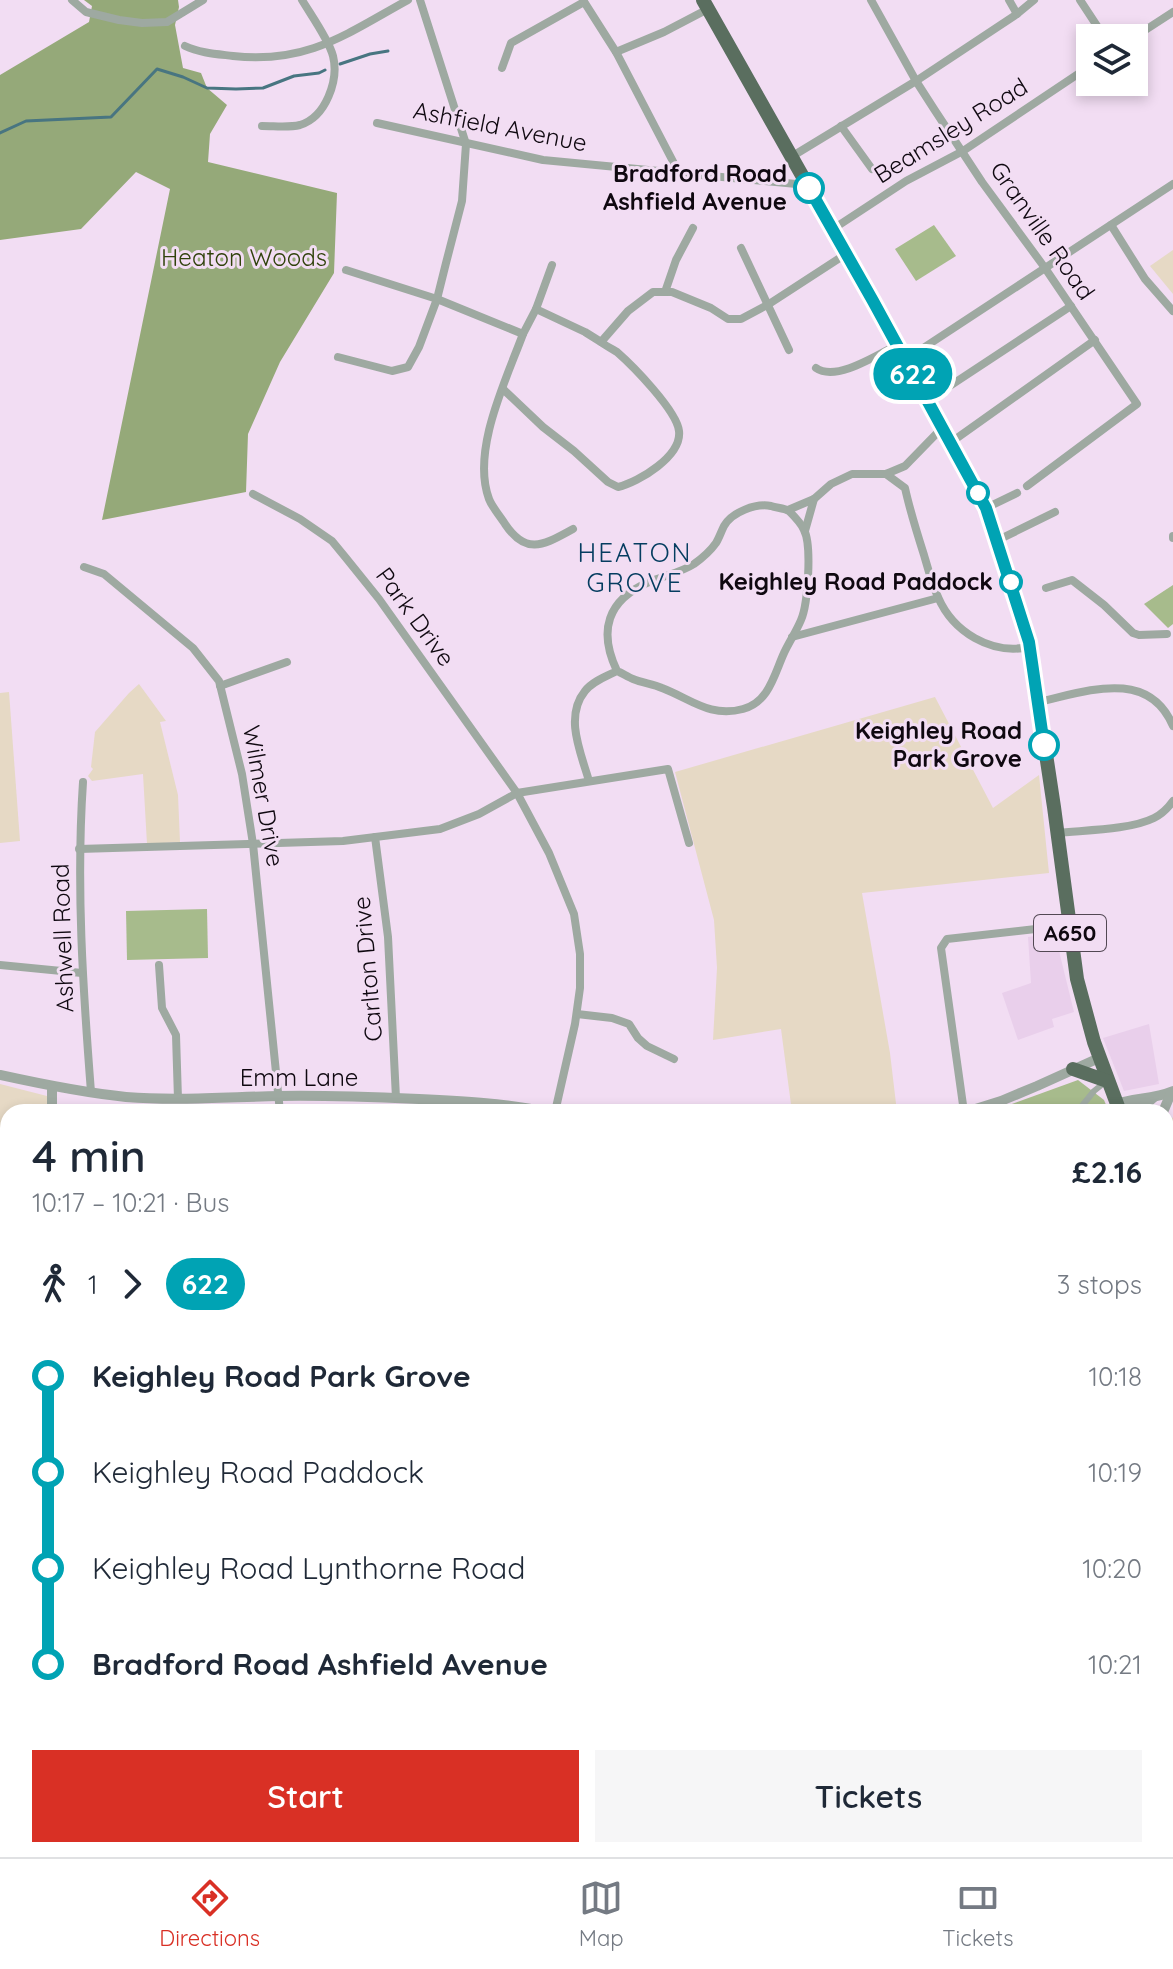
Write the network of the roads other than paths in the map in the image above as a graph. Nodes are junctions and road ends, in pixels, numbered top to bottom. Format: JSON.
{"nodes":[{"id":1,"x":72,"y":0,"type":"edge"},
{"id":2,"x":203,"y":0,"type":"edge"},
{"id":3,"x":302,"y":0,"type":"edge"},
{"id":4,"x":408,"y":0,"type":"edge"},
{"id":5,"x":420,"y":0,"type":"edge"},
{"id":6,"x":871,"y":0,"type":"edge"},
{"id":7,"x":1009,"y":0,"type":"edge"},
{"id":8,"x":1034,"y":0,"type":"edge"},
{"id":9,"x":1080,"y":0,"type":"edge"},
{"id":10,"x":584,"y":1,"type":"edge"},
{"id":11,"x":705,"y":4,"type":"edge"},
{"id":12,"x":1173,"y":12,"type":"edge"},
{"id":13,"x":1017,"y":14,"type":"junction"},
{"id":14,"x":1096,"y":24,"type":"edge"},
{"id":15,"x":1148,"y":28,"type":"edge"},
{"id":16,"x":327,"y":45,"type":"junction"},
{"id":17,"x":185,"y":46,"type":"dead end"},
{"id":18,"x":616,"y":52,"type":"junction"},
{"id":19,"x":502,"y":68,"type":"dead end"},
{"id":20,"x":1076,"y":75,"type":"edge"},
{"id":21,"x":916,"y":81,"type":"junction"},
{"id":22,"x":377,"y":123,"type":"dead end"},
{"id":23,"x":262,"y":126,"type":"dead end"},
{"id":24,"x":841,"y":126,"type":"junction"},
{"id":25,"x":466,"y":144,"type":"junction"},
{"id":26,"x":963,"y":151,"type":"junction"},
{"id":27,"x":791,"y":157,"type":"junction"},
{"id":28,"x":872,"y":169,"type":"dead end"},
{"id":29,"x":679,"y":173,"type":"junction"},
{"id":30,"x":1173,"y":184,"type":"edge"},
{"id":31,"x":807,"y":185,"type":"junction"},
{"id":32,"x":1111,"y":225,"type":"junction"},
{"id":33,"x":693,"y":228,"type":"dead end"},
{"id":34,"x":833,"y":229,"type":"junction"},
{"id":35,"x":741,"y":248,"type":"dead end"},
{"id":36,"x":846,"y":254,"type":"junction"},
{"id":37,"x":552,"y":265,"type":"dead end"},
{"id":38,"x":1045,"y":268,"type":"junction"},
{"id":39,"x":346,"y":270,"type":"dead end"},
{"id":40,"x":665,"y":292,"type":"junction"},
{"id":41,"x":437,"y":299,"type":"junction"},
{"id":42,"x":769,"y":304,"type":"junction"},
{"id":43,"x":1071,"y":306,"type":"junction"},
{"id":44,"x":536,"y":309,"type":"junction"},
{"id":45,"x":1173,"y":311,"type":"edge"},
{"id":46,"x":523,"y":334,"type":"junction"},
{"id":47,"x":1095,"y":340,"type":"junction"},
{"id":48,"x":601,"y":342,"type":"junction"},
{"id":49,"x":897,"y":345,"type":"junction"},
{"id":50,"x":789,"y":350,"type":"dead end"},
{"id":51,"x":338,"y":357,"type":"dead end"},
{"id":52,"x":905,"y":360,"type":"junction"},
{"id":53,"x":816,"y":368,"type":"dead end"},
{"id":54,"x":503,"y":389,"type":"junction"},
{"id":55,"x":927,"y":401,"type":"junction"},
{"id":56,"x":942,"y":428,"type":"junction"},
{"id":57,"x":950,"y":443,"type":"junction"},
{"id":58,"x":905,"y":466,"type":"junction"},
{"id":59,"x":886,"y":474,"type":"junction"},
{"id":60,"x":1027,"y":486,"type":"joint"},
{"id":61,"x":905,"y":488,"type":"junction"},
{"id":62,"x":1017,"y":493,"type":"joint"},
{"id":63,"x":253,"y":494,"type":"dead end"},
{"id":64,"x":814,"y":499,"type":"junction"},
{"id":65,"x":986,"y":508,"type":"junction"},
{"id":66,"x":788,"y":510,"type":"junction"},
{"id":67,"x":1055,"y":512,"type":"dead end"},
{"id":68,"x":573,"y":529,"type":"dead end"},
{"id":69,"x":805,"y":531,"type":"junction"},
{"id":70,"x":998,"y":540,"type":"junction"},
{"id":71,"x":84,"y":567,"type":"dead end"},
{"id":72,"x":1046,"y":588,"type":"dead end"},
{"id":73,"x":938,"y":598,"type":"junction"},
{"id":74,"x":1171,"y":635,"type":"edge"},
{"id":75,"x":792,"y":637,"type":"junction"},
{"id":76,"x":1029,"y":647,"type":"junction"},
{"id":77,"x":287,"y":662,"type":"dead end"},
{"id":78,"x":617,"y":671,"type":"junction"},
{"id":79,"x":220,"y":686,"type":"junction"},
{"id":80,"x":1038,"y":702,"type":"junction"},
{"id":81,"x":1172,"y":721,"type":"edge"},
{"id":82,"x":589,"y":781,"type":"junction"},
{"id":83,"x":83,"y":782,"type":"dead end"},
{"id":84,"x":517,"y":793,"type":"junction"},
{"id":85,"x":1173,"y":801,"type":"edge"},
{"id":86,"x":1057,"y":833,"type":"junction"},
{"id":87,"x":375,"y":837,"type":"junction"},
{"id":88,"x":689,"y":843,"type":"dead end"},
{"id":89,"x":253,"y":844,"type":"junction"},
{"id":90,"x":79,"y":849,"type":"junction"},
{"id":91,"x":1053,"y":927,"type":"dead end"},
{"id":92,"x":0,"y":965,"type":"edge"},
{"id":93,"x":159,"y":965,"type":"dead end"},
{"id":94,"x":82,"y":973,"type":"junction"},
{"id":95,"x":577,"y":1014,"type":"junction"},
{"id":96,"x":1099,"y":1058,"type":"junction"},
{"id":97,"x":674,"y":1059,"type":"dead end"},
{"id":98,"x":1073,"y":1069,"type":"junction"},
{"id":99,"x":0,"y":1075,"type":"edge"},
{"id":100,"x":1107,"y":1081,"type":"junction"},
{"id":101,"x":52,"y":1086,"type":"junction"},
{"id":102,"x":91,"y":1092,"type":"junction"},
{"id":103,"x":1172,"y":1092,"type":"edge"},
{"id":104,"x":279,"y":1096,"type":"junction"},
{"id":105,"x":1154,"y":1097,"type":"junction"},
{"id":106,"x":396,"y":1098,"type":"junction"},
{"id":107,"x":178,"y":1099,"type":"junction"},
{"id":108,"x":52,"y":1104,"type":"edge"},
{"id":109,"x":280,"y":1104,"type":"edge"},
{"id":110,"x":452,"y":1104,"type":"edge"},
{"id":111,"x":557,"y":1104,"type":"edge"},
{"id":112,"x":964,"y":1104,"type":"edge"},
{"id":113,"x":989,"y":1104,"type":"edge"},
{"id":114,"x":1083,"y":1104,"type":"edge"},
{"id":115,"x":1116,"y":1104,"type":"edge"},
{"id":116,"x":1123,"y":1104,"type":"edge"},
{"id":117,"x":1146,"y":1104,"type":"edge"}],
"edges":[{"from":1,"to":2,"type":"street"},
{"from":3,"to":16,"type":"street"},
{"from":4,"to":16,"type":"street"},
{"from":5,"to":25,"type":"street"},
{"from":6,"to":21,"type":"street","name":"Granville Road"},
{"from":7,"to":13,"type":"street"},
{"from":8,"to":13,"type":"street"},
{"from":9,"to":14,"type":"street"},
{"from":10,"to":18,"type":"street"},
{"from":10,"to":19,"type":"street"},
{"from":11,"to":18,"type":"street"},
{"from":11,"to":27,"type":"highway","number":"A650"},
{"from":12,"to":15,"type":"street"},
{"from":13,"to":21,"type":"street"},
{"from":16,"to":17,"type":"street"},
{"from":16,"to":23,"type":"street"},
{"from":18,"to":29,"type":"street"},
{"from":20,"to":26,"type":"street","name":"Beamsley Road"},
{"from":21,"to":24,"type":"street"},
{"from":21,"to":26,"type":"street","name":"Granville Road"},
{"from":22,"to":25,"type":"street","name":"Ashfield Avenue"},
{"from":24,"to":27,"type":"street"},
{"from":24,"to":28,"type":"street"},
{"from":25,"to":29,"type":"street","name":"Ashfield Avenue"},
{"from":25,"to":41,"type":"street"},
{"from":26,"to":34,"type":"street","name":"Beamsley Road"},
{"from":26,"to":38,"type":"street","name":"Granville Road"},
{"from":27,"to":31,"type":"highway","number":"A650"},
{"from":29,"to":31,"type":"street","name":"Ashfield Avenue"},
{"from":30,"to":32,"type":"street"},
{"from":31,"to":34,"type":"highway","number":"A650"},
{"from":32,"to":38,"type":"street"},
{"from":32,"to":45,"type":"street"},
{"from":33,"to":40,"type":"street"},
{"from":34,"to":36,"type":"highway","number":"A650"},
{"from":35,"to":42,"type":"street"},
{"from":36,"to":42,"type":"street"},
{"from":36,"to":49,"type":"highway","number":"A650"},
{"from":37,"to":44,"type":"street"},
{"from":38,"to":43,"type":"street","name":"Granville Road"},
{"from":38,"to":52,"type":"street"},
{"from":39,"to":41,"type":"street"},
{"from":40,"to":42,"type":"street"},
{"from":40,"to":48,"type":"street"},
{"from":41,"to":46,"type":"street"},
{"from":41,"to":51,"type":"street"},
{"from":42,"to":50,"type":"street"},
{"from":43,"to":47,"type":"street","name":"Granville Road"},
{"from":43,"to":55,"type":"street"},
{"from":44,"to":46,"type":"street"},
{"from":44,"to":48,"type":"street"},
{"from":46,"to":54,"type":"street"},
{"from":47,"to":57,"type":"street"},
{"from":47,"to":60,"type":"street","name":"Granville Road"},
{"from":48,"to":54,"type":"street"},
{"from":49,"to":52,"type":"highway","number":"A650"},
{"from":49,"to":53,"type":"street"},
{"from":52,"to":55,"type":"highway","number":"A650"},
{"from":54,"to":68,"type":"street"},
{"from":55,"to":56,"type":"highway","number":"A650"},
{"from":56,"to":57,"type":"highway","number":"A650"},
{"from":56,"to":58,"type":"street"},
{"from":57,"to":65,"type":"highway","number":"A650"},
{"from":58,"to":59,"type":"street"},
{"from":58,"to":61,"type":"street"},
{"from":59,"to":61,"type":"street"},
{"from":59,"to":64,"type":"street"},
{"from":60,"to":62,"type":"street"},
{"from":61,"to":73,"type":"street"},
{"from":62,"to":65,"type":"street"},
{"from":63,"to":84,"type":"street","name":"Park Drive"},
{"from":64,"to":66,"type":"street"},
{"from":64,"to":69,"type":"street"},
{"from":65,"to":70,"type":"highway","number":"A650"},
{"from":66,"to":69,"type":"street"},
{"from":66,"to":78,"type":"street"},
{"from":67,"to":70,"type":"street"},
{"from":69,"to":75,"type":"street"},
{"from":70,"to":76,"type":"highway","number":"A650"},
{"from":71,"to":79,"type":"street","name":"Wilmer Drive"},
{"from":72,"to":74,"type":"street"},
{"from":73,"to":75,"type":"street"},
{"from":73,"to":76,"type":"street"},
{"from":75,"to":78,"type":"street"},
{"from":76,"to":80,"type":"highway","number":"A650"},
{"from":77,"to":79,"type":"street"},
{"from":78,"to":82,"type":"street"},
{"from":79,"to":89,"type":"street","name":"Wilmer Drive"},
{"from":80,"to":81,"type":"street"},
{"from":80,"to":86,"type":"highway","number":"A650"},
{"from":82,"to":84,"type":"street"},
{"from":82,"to":88,"type":"street"},
{"from":83,"to":90,"type":"street","name":"Ashwell Road"},
{"from":84,"to":87,"type":"street"},
{"from":84,"to":95,"type":"street","name":"Park Drive"},
{"from":85,"to":86,"type":"street"},
{"from":86,"to":96,"type":"highway","number":"A650"},
{"from":87,"to":89,"type":"street"},
{"from":87,"to":106,"type":"street","name":"Carlton Drive"},
{"from":89,"to":90,"type":"street"},
{"from":89,"to":104,"type":"street","name":"Wilmer Drive"},
{"from":90,"to":94,"type":"street","name":"Ashwell Road"},
{"from":91,"to":112,"type":"street"},
{"from":92,"to":94,"type":"street"},
{"from":93,"to":107,"type":"street"},
{"from":94,"to":102,"type":"street","name":"Ashwell Road"},
{"from":95,"to":97,"type":"street"},
{"from":95,"to":111,"type":"street","name":"Park Drive"},
{"from":96,"to":98,"type":"street"},
{"from":96,"to":100,"type":"highway","number":"A650"},
{"from":98,"to":100,"type":"highway"},
{"from":98,"to":113,"type":"street"},
{"from":99,"to":101,"type":"street","name":"Emm Lane"},
{"from":100,"to":114,"type":"street"},
{"from":100,"to":115,"type":"highway","number":"A650"},
{"from":101,"to":102,"type":"street","name":"Emm Lane"},
{"from":101,"to":108,"type":"street"},
{"from":102,"to":107,"type":"street","name":"Emm Lane"},
{"from":103,"to":105,"type":"street"},
{"from":104,"to":106,"type":"street","name":"Emm Lane"},
{"from":104,"to":107,"type":"street","name":"Emm Lane"},
{"from":104,"to":109,"type":"street","name":"Wilmer Drive"},
{"from":105,"to":116,"type":"street"},
{"from":105,"to":117,"type":"street"},
{"from":106,"to":110,"type":"street","name":"Emm Lane"}]}
